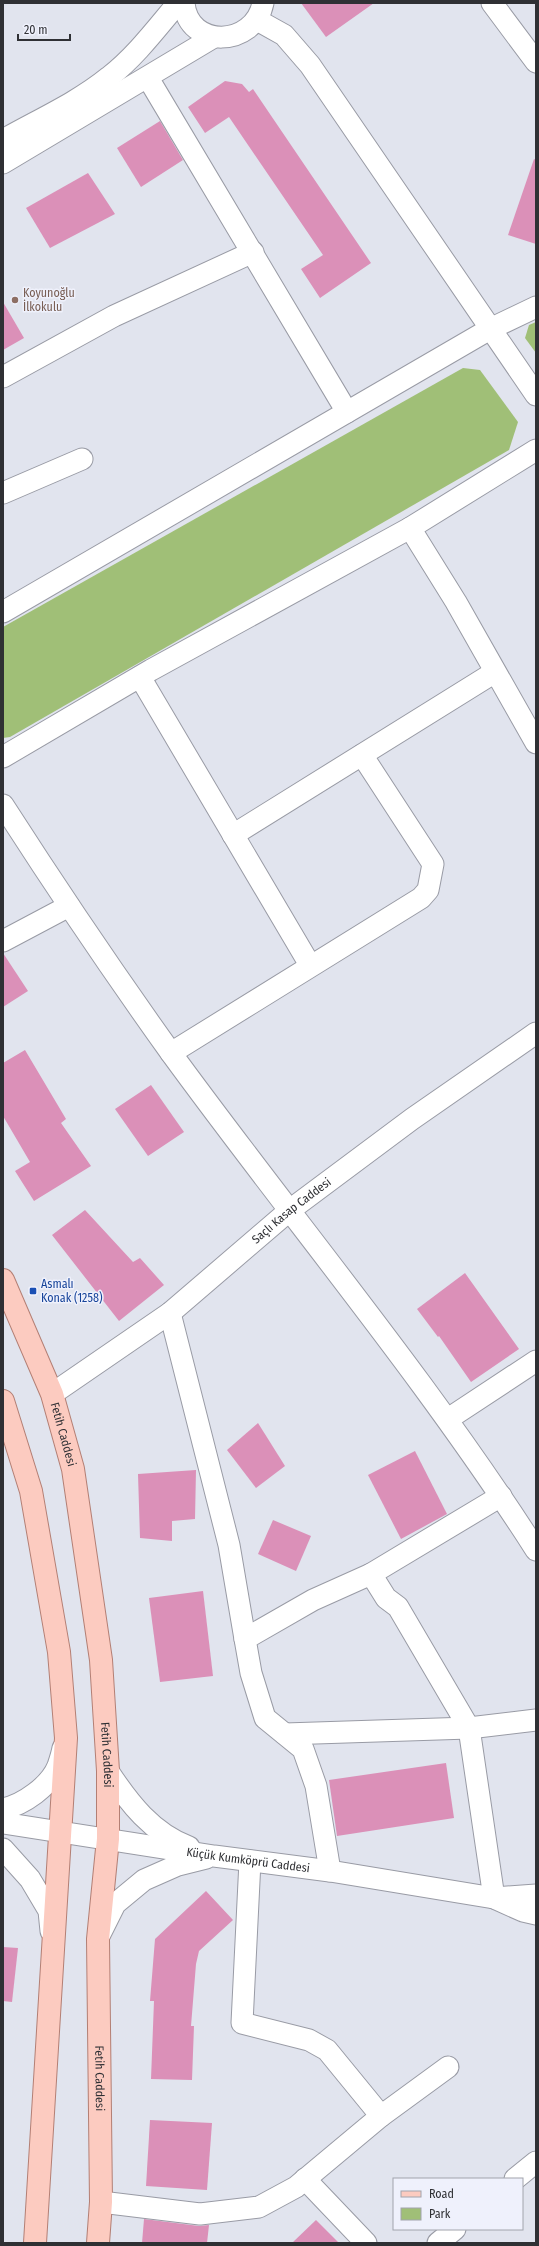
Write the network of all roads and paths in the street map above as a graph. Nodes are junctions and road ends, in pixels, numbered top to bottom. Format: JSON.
{"nodes":[{"id":1,"x":178,"y":3,"type":"edge"},
{"id":2,"x":184,"y":3,"type":"edge"},
{"id":3,"x":492,"y":3,"type":"edge"},
{"id":4,"x":261,"y":7,"type":"edge"},
{"id":5,"x":214,"y":37,"type":"junction"},
{"id":6,"x":536,"y":62,"type":"edge"},
{"id":7,"x":148,"y":78,"type":"junction"},
{"id":8,"x":3,"y":140,"type":"edge"},
{"id":9,"x":3,"y":163,"type":"edge"},
{"id":10,"x":253,"y":252,"type":"junction"},
{"id":11,"x":536,"y":308,"type":"edge"},
{"id":12,"x":490,"y":329,"type":"junction"},
{"id":13,"x":3,"y":377,"type":"edge"},
{"id":14,"x":536,"y":395,"type":"edge"},
{"id":15,"x":347,"y":412,"type":"junction"},
{"id":16,"x":536,"y":450,"type":"edge"},
{"id":17,"x":82,"y":459,"type":"dead end"},
{"id":18,"x":3,"y":493,"type":"edge"},
{"id":19,"x":410,"y":528,"type":"junction"},
{"id":20,"x":3,"y":612,"type":"edge"},
{"id":21,"x":495,"y":672,"type":"junction"},
{"id":22,"x":140,"y":677,"type":"junction"},
{"id":23,"x":536,"y":743,"type":"edge"},
{"id":24,"x":362,"y":755,"type":"junction"},
{"id":25,"x":3,"y":757,"type":"edge"},
{"id":26,"x":3,"y":805,"type":"edge"},
{"id":27,"x":234,"y":835,"type":"junction"},
{"id":28,"x":69,"y":906,"type":"junction"},
{"id":29,"x":3,"y":941,"type":"edge"},
{"id":30,"x":310,"y":966,"type":"junction"},
{"id":31,"x":536,"y":1033,"type":"edge"},
{"id":32,"x":172,"y":1053,"type":"junction"},
{"id":33,"x":290,"y":1210,"type":"junction"},
{"id":34,"x":3,"y":1280,"type":"edge"},
{"id":35,"x":170,"y":1313,"type":"junction"},
{"id":36,"x":536,"y":1362,"type":"edge"},
{"id":37,"x":52,"y":1394,"type":"junction"},
{"id":38,"x":5,"y":1410,"type":"edge"},
{"id":39,"x":448,"y":1419,"type":"junction"},
{"id":40,"x":501,"y":1496,"type":"junction"},
{"id":41,"x":536,"y":1550,"type":"edge"},
{"id":42,"x":371,"y":1574,"type":"junction"},
{"id":43,"x":245,"y":1639,"type":"junction"},
{"id":44,"x":536,"y":1720,"type":"edge"},
{"id":45,"x":469,"y":1728,"type":"junction"},
{"id":46,"x":285,"y":1734,"type":"junction"},
{"id":47,"x":66,"y":1738,"type":"junction"},
{"id":48,"x":108,"y":1771,"type":"junction"},
{"id":49,"x":3,"y":1809,"type":"edge"},
{"id":50,"x":3,"y":1823,"type":"edge"},
{"id":51,"x":61,"y":1832,"type":"junction"},
{"id":52,"x":108,"y":1839,"type":"junction"},
{"id":53,"x":3,"y":1849,"type":"edge"},
{"id":54,"x":214,"y":1856,"type":"junction"},
{"id":55,"x":250,"y":1861,"type":"junction"},
{"id":56,"x":330,"y":1871,"type":"junction"},
{"id":57,"x":536,"y":1895,"type":"edge"},
{"id":58,"x":494,"y":1898,"type":"junction"},
{"id":59,"x":536,"y":1914,"type":"edge"},
{"id":60,"x":98,"y":1939,"type":"junction"},
{"id":61,"x":53,"y":1967,"type":"junction"},
{"id":62,"x":448,"y":2067,"type":"dead end"},
{"id":63,"x":381,"y":2116,"type":"junction"},
{"id":64,"x":536,"y":2162,"type":"edge"},
{"id":65,"x":516,"y":2178,"type":"edge"},
{"id":66,"x":305,"y":2179,"type":"junction"},
{"id":67,"x":101,"y":2202,"type":"junction"},
{"id":68,"x":454,"y":2230,"type":"edge"},
{"id":69,"x":35,"y":2243,"type":"edge"},
{"id":70,"x":98,"y":2243,"type":"edge"},
{"id":71,"x":366,"y":2243,"type":"edge"},
{"id":72,"x":438,"y":2243,"type":"edge"}],
"edges":[{"from":1,"to":8,"type":"street"},
{"from":2,"to":5,"type":"street"},
{"from":3,"to":6,"type":"street"},
{"from":4,"to":5,"type":"street"},
{"from":4,"to":12,"type":"street"},
{"from":5,"to":7,"type":"street"},
{"from":7,"to":9,"type":"street"},
{"from":7,"to":10,"type":"street"},
{"from":10,"to":13,"type":"street"},
{"from":10,"to":15,"type":"street"},
{"from":11,"to":12,"type":"street"},
{"from":12,"to":14,"type":"street"},
{"from":12,"to":15,"type":"street"},
{"from":15,"to":20,"type":"street"},
{"from":16,"to":19,"type":"street"},
{"from":17,"to":18,"type":"street"},
{"from":19,"to":21,"type":"street"},
{"from":19,"to":22,"type":"street"},
{"from":21,"to":23,"type":"street"},
{"from":21,"to":24,"type":"street"},
{"from":22,"to":25,"type":"street"},
{"from":22,"to":27,"type":"street"},
{"from":24,"to":27,"type":"street"},
{"from":24,"to":30,"type":"street"},
{"from":26,"to":28,"type":"street"},
{"from":27,"to":30,"type":"street"},
{"from":28,"to":29,"type":"street"},
{"from":28,"to":32,"type":"street"},
{"from":30,"to":32,"type":"street"},
{"from":31,"to":33,"type":"street","name":"Saçlı Kasap Caddesi"},
{"from":32,"to":33,"type":"street"},
{"from":33,"to":35,"type":"street","name":"Saçlı Kasap Caddesi"},
{"from":33,"to":39,"type":"street"},
{"from":34,"to":37,"type":"main road","name":"Fetih Caddesi"},
{"from":35,"to":37,"type":"street","name":"Saçlı Kasap Caddesi"},
{"from":35,"to":43,"type":"street"},
{"from":36,"to":39,"type":"street"},
{"from":37,"to":48,"type":"main road","name":"Fetih Caddesi"},
{"from":38,"to":47,"type":"main road"},
{"from":39,"to":40,"type":"street"},
{"from":40,"to":41,"type":"street"},
{"from":40,"to":42,"type":"street"},
{"from":42,"to":43,"type":"street"},
{"from":42,"to":45,"type":"street"},
{"from":43,"to":46,"type":"street"},
{"from":44,"to":45,"type":"street"},
{"from":45,"to":46,"type":"street"},
{"from":45,"to":58,"type":"street"},
{"from":46,"to":56,"type":"street"},
{"from":47,"to":49,"type":"street"},
{"from":47,"to":51,"type":"main road"},
{"from":48,"to":52,"type":"main road","name":"Fetih Caddesi"},
{"from":48,"to":54,"type":"street"},
{"from":50,"to":51,"type":"street","name":"Küçük Kumköprü Caddesi"},
{"from":51,"to":52,"type":"street","name":"Küçük Kumköprü Caddesi"},
{"from":51,"to":61,"type":"main road"},
{"from":52,"to":54,"type":"street","name":"Küçük Kumköprü Caddesi"},
{"from":52,"to":60,"type":"main road","name":"Fetih Caddesi"},
{"from":53,"to":61,"type":"street"},
{"from":54,"to":55,"type":"street","name":"Küçük Kumköprü Caddesi"},
{"from":54,"to":60,"type":"street"},
{"from":55,"to":56,"type":"street","name":"Küçük Kumköprü Caddesi"},
{"from":55,"to":63,"type":"street"},
{"from":56,"to":58,"type":"street","name":"Küçük Kumköprü Caddesi"},
{"from":57,"to":58,"type":"street"},
{"from":58,"to":59,"type":"street"},
{"from":60,"to":67,"type":"main road","name":"Fetih Caddesi"},
{"from":61,"to":69,"type":"main road"},
{"from":62,"to":63,"type":"street"},
{"from":63,"to":66,"type":"street"},
{"from":64,"to":65,"type":"street"},
{"from":66,"to":67,"type":"street"},
{"from":66,"to":71,"type":"street"},
{"from":67,"to":70,"type":"main road","name":"Fetih Caddesi"},
{"from":68,"to":72,"type":"street"}]}
